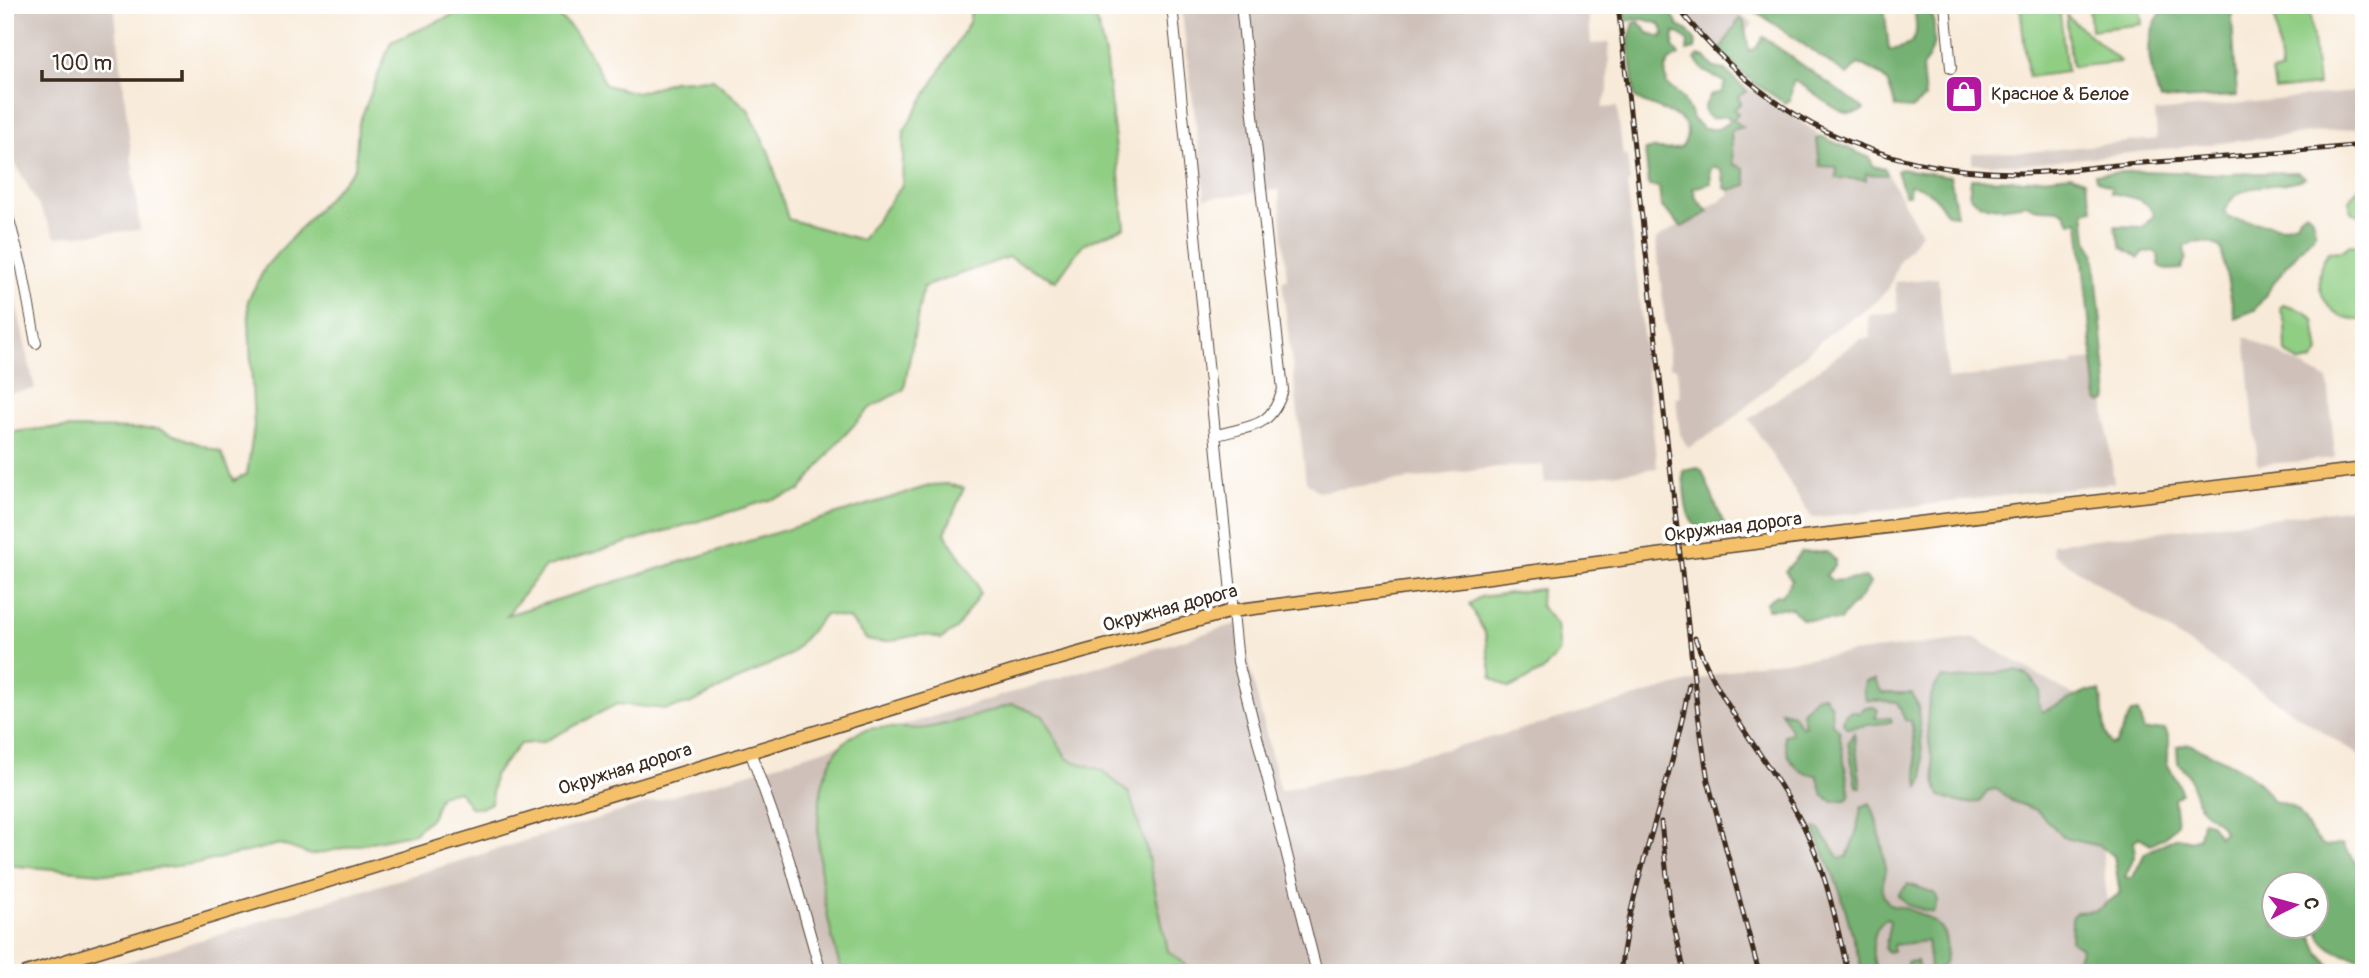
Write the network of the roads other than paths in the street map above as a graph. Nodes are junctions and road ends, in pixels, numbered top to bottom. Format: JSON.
{"nodes":[{"id":1,"x":1172,"y":5,"type":"edge"},
{"id":2,"x":1241,"y":5,"type":"edge"},
{"id":3,"x":1945,"y":5,"type":"edge"},
{"id":4,"x":1951,"y":68,"type":"dead end"},
{"id":5,"x":5,"y":205,"type":"edge"},
{"id":6,"x":36,"y":343,"type":"dead end"},
{"id":7,"x":1217,"y":435,"type":"junction"},
{"id":8,"x":2364,"y":469,"type":"edge"},
{"id":9,"x":1232,"y":611,"type":"junction"},
{"id":10,"x":750,"y":751,"type":"junction"},
{"id":11,"x":26,"y":973,"type":"edge"},
{"id":12,"x":821,"y":973,"type":"edge"},
{"id":13,"x":1317,"y":973,"type":"edge"}],
"edges":[{"from":1,"to":7,"type":"street"},
{"from":2,"to":7,"type":"street"},
{"from":3,"to":4,"type":"street"},
{"from":5,"to":6,"type":"street"},
{"from":7,"to":9,"type":"street"},
{"from":8,"to":9,"type":"main road","name":"Окружная дорога"},
{"from":9,"to":10,"type":"main road","name":"Окружная дорога"},
{"from":9,"to":13,"type":"street"},
{"from":10,"to":11,"type":"main road","name":"Окружная дорога"},
{"from":10,"to":12,"type":"street"}]}
